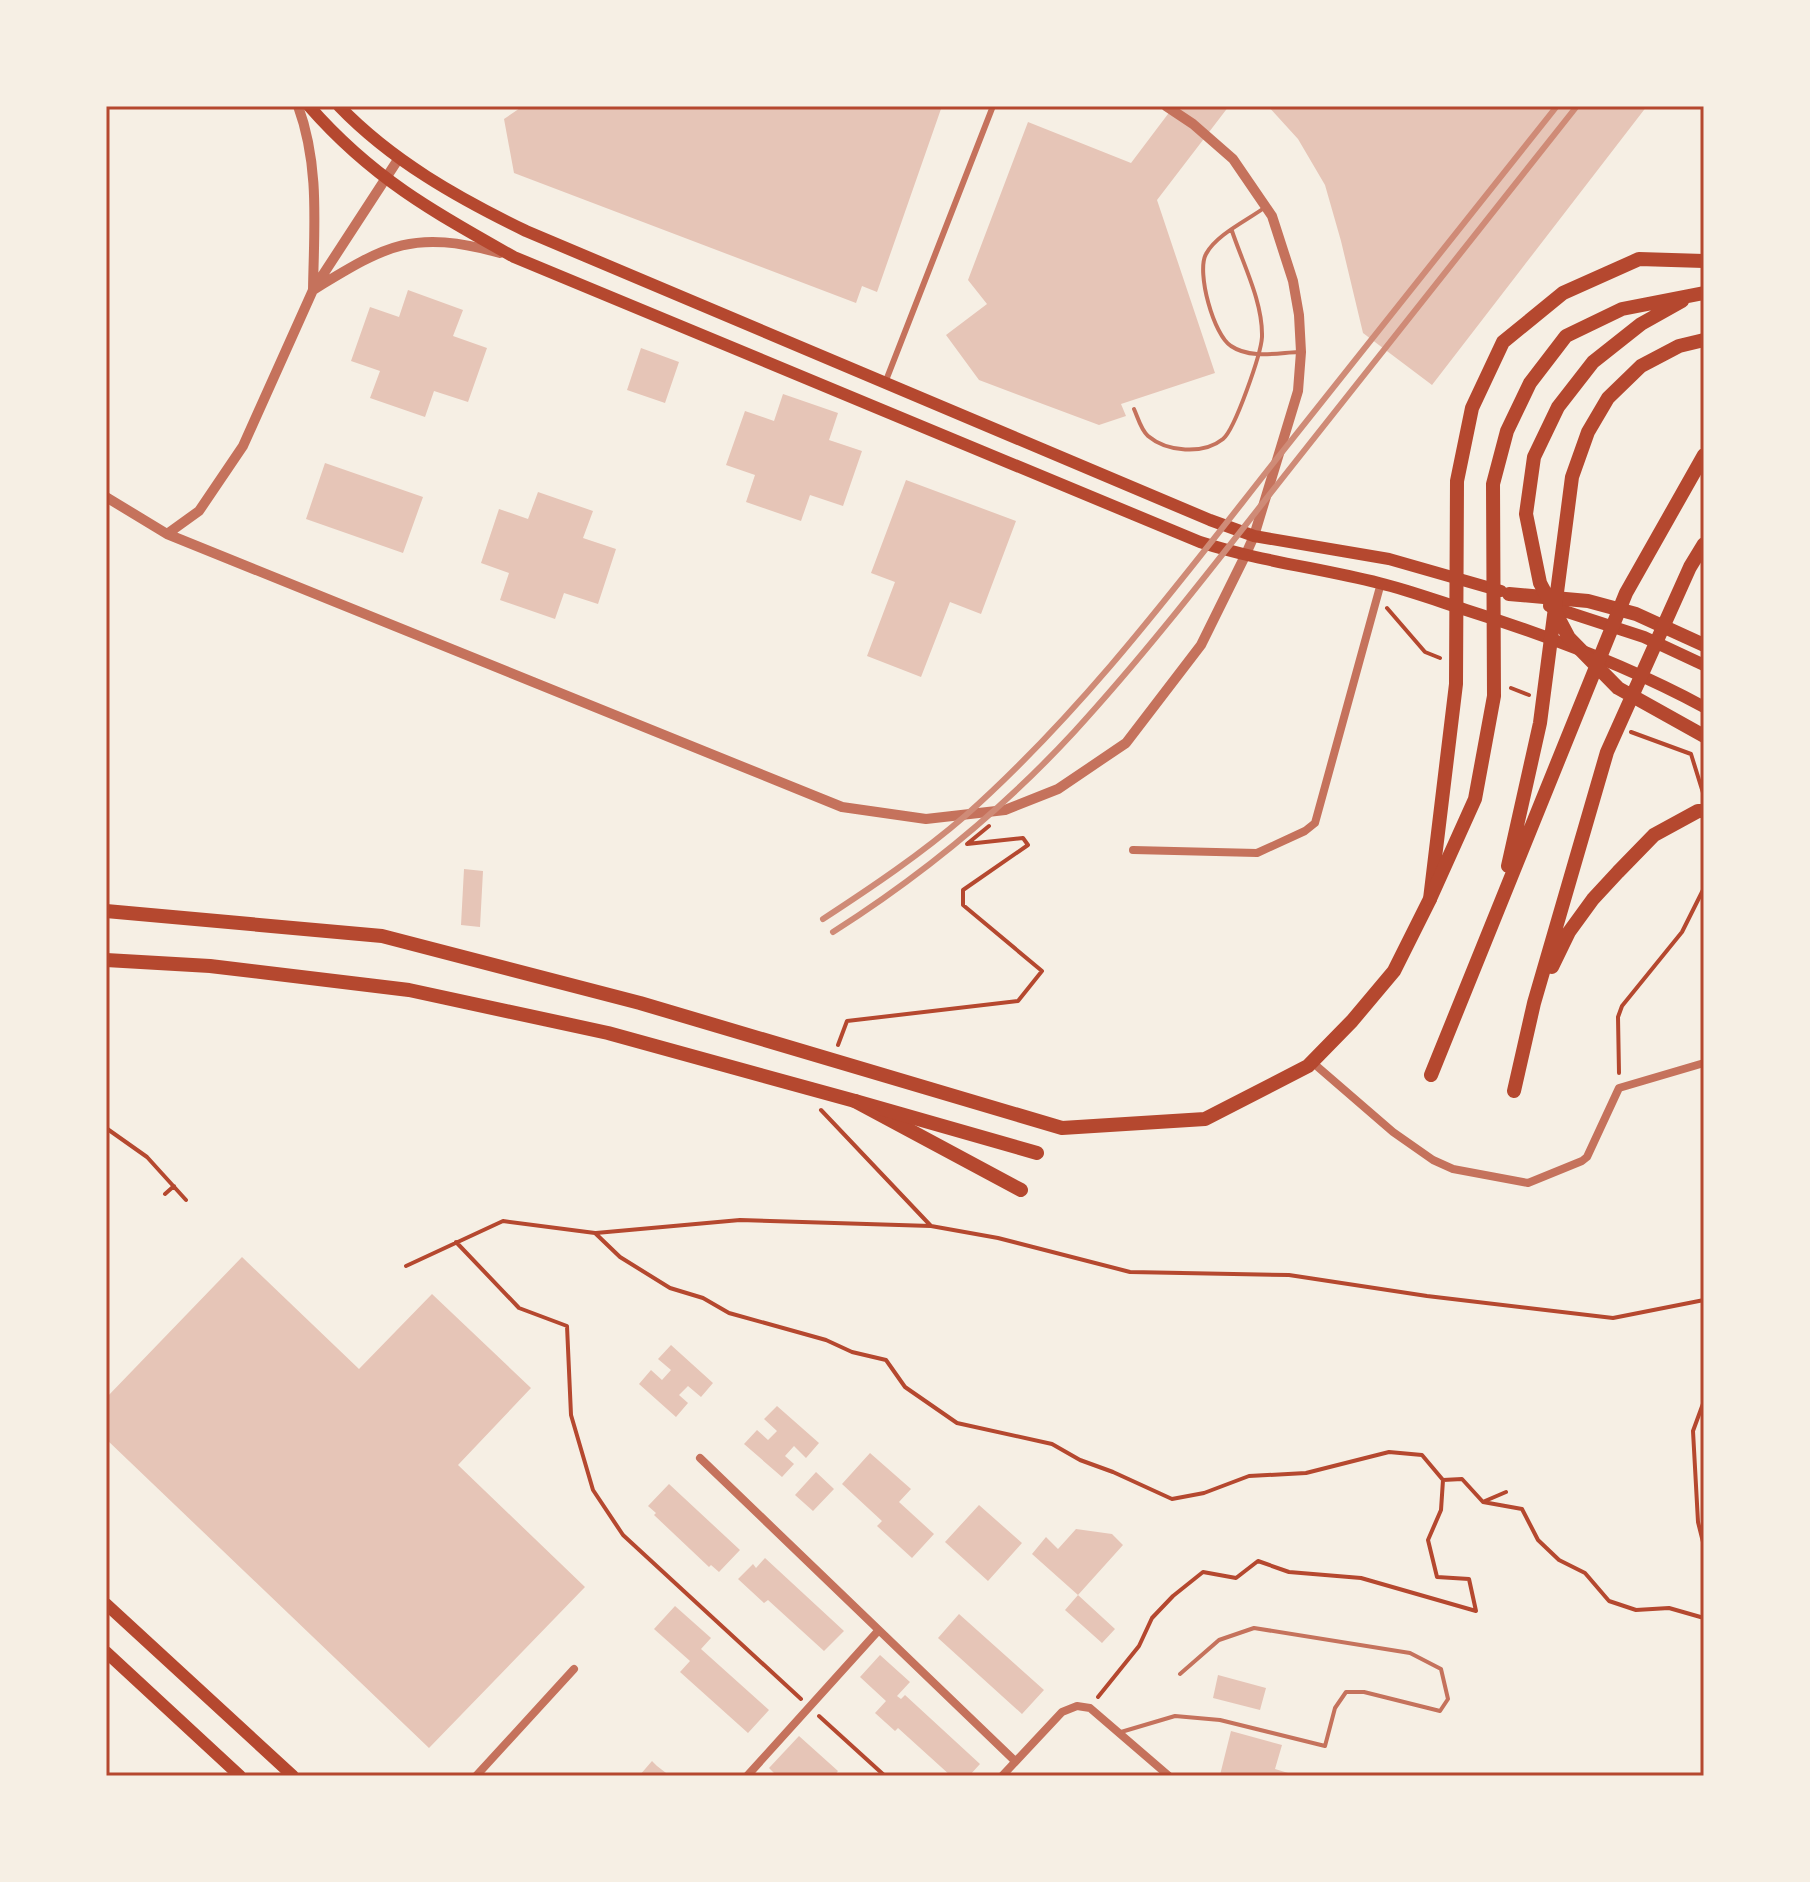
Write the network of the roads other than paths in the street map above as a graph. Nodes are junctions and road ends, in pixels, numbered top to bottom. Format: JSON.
{"nodes":[{"id":1,"x":298,"y":106,"type":"edge"},
{"id":2,"x":309,"y":106,"type":"edge"},
{"id":3,"x":339,"y":106,"type":"edge"},
{"id":4,"x":993,"y":106,"type":"edge"},
{"id":5,"x":1166,"y":106,"type":"edge"},
{"id":6,"x":399,"y":158,"type":"junction"},
{"id":7,"x":384,"y":179,"type":"junction"},
{"id":8,"x":1266,"y":207,"type":"junction"},
{"id":9,"x":1232,"y":231,"type":"junction"},
{"id":10,"x":514,"y":257,"type":"junction"},
{"id":11,"x":1704,"y":261,"type":"edge"},
{"id":12,"x":313,"y":290,"type":"junction"},
{"id":13,"x":1698,"y":294,"type":"edge"},
{"id":14,"x":1704,"y":340,"type":"edge"},
{"id":15,"x":1301,"y":352,"type":"junction"},
{"id":16,"x":1258,"y":354,"type":"junction"},
{"id":17,"x":885,"y":383,"type":"junction"},
{"id":18,"x":1134,"y":409,"type":"dead end"},
{"id":19,"x":1704,"y":455,"type":"edge"},
{"id":20,"x":106,"y":497,"type":"edge"},
{"id":21,"x":167,"y":534,"type":"junction"},
{"id":22,"x":1254,"y":536,"type":"junction"},
{"id":23,"x":1704,"y":544,"type":"edge"},
{"id":24,"x":1245,"y":556,"type":"junction"},
{"id":25,"x":1381,"y":583,"type":"junction"},
{"id":26,"x":1509,"y":594,"type":"junction"},
{"id":27,"x":1704,"y":645,"type":"edge"},
{"id":28,"x":1704,"y":665,"type":"edge"},
{"id":29,"x":1704,"y":707,"type":"edge"},
{"id":30,"x":1704,"y":736,"type":"edge"},
{"id":31,"x":1704,"y":811,"type":"edge"},
{"id":32,"x":1133,"y":850,"type":"dead end"},
{"id":33,"x":1430,"y":899,"type":"junction"},
{"id":34,"x":106,"y":911,"type":"edge"},
{"id":35,"x":1497,"y":914,"type":"junction"},
{"id":36,"x":106,"y":960,"type":"edge"},
{"id":37,"x":1534,"y":1003,"type":"junction"},
{"id":38,"x":1312,"y":1062,"type":"junction"},
{"id":39,"x":1704,"y":1063,"type":"edge"},
{"id":40,"x":1431,"y":1075,"type":"dead end"},
{"id":41,"x":1514,"y":1091,"type":"dead end"},
{"id":42,"x":855,"y":1101,"type":"junction"},
{"id":43,"x":1037,"y":1153,"type":"dead end"},
{"id":44,"x":1021,"y":1190,"type":"dead end"},
{"id":45,"x":700,"y":1458,"type":"dead end"},
{"id":46,"x":106,"y":1604,"type":"edge"},
{"id":47,"x":878,"y":1631,"type":"junction"},
{"id":48,"x":106,"y":1652,"type":"edge"},
{"id":49,"x":574,"y":1669,"type":"dead end"},
{"id":50,"x":1180,"y":1674,"type":"dead end"},
{"id":51,"x":1118,"y":1732,"type":"junction"},
{"id":52,"x":1015,"y":1761,"type":"junction"},
{"id":53,"x":240,"y":1776,"type":"edge"},
{"id":54,"x":293,"y":1776,"type":"edge"},
{"id":55,"x":476,"y":1776,"type":"edge"},
{"id":56,"x":747,"y":1776,"type":"edge"},
{"id":57,"x":1002,"y":1776,"type":"edge"},
{"id":58,"x":1169,"y":1776,"type":"edge"}],
"edges":[{"from":1,"to":12,"type":"street"},
{"from":2,"to":7,"type":"main road"},
{"from":3,"to":6,"type":"main road"},
{"from":4,"to":17,"type":"street"},
{"from":5,"to":8,"type":"street"},
{"from":6,"to":7,"type":"street"},
{"from":6,"to":17,"type":"main road"},
{"from":7,"to":10,"type":"main road"},
{"from":7,"to":12,"type":"street"},
{"from":8,"to":9,"type":"lane"},
{"from":8,"to":15,"type":"street"},
{"from":9,"to":16,"type":"lane"},
{"from":9,"to":16,"type":"lane"},
{"from":10,"to":12,"type":"street"},
{"from":10,"to":24,"type":"main road"},
{"from":11,"to":33,"type":"main road"},
{"from":12,"to":21,"type":"street"},
{"from":13,"to":30,"type":"main road"},
{"from":13,"to":33,"type":"main road"},
{"from":14,"to":35,"type":"main road"},
{"from":15,"to":16,"type":"lane"},
{"from":15,"to":22,"type":"street"},
{"from":16,"to":18,"type":"lane"},
{"from":17,"to":22,"type":"main road"},
{"from":19,"to":35,"type":"main road"},
{"from":20,"to":21,"type":"street"},
{"from":21,"to":24,"type":"street"},
{"from":22,"to":24,"type":"street"},
{"from":22,"to":26,"type":"main road"},
{"from":23,"to":37,"type":"main road"},
{"from":24,"to":25,"type":"main road"},
{"from":25,"to":29,"type":"main road"},
{"from":25,"to":32,"type":"street"},
{"from":26,"to":27,"type":"main road"},
{"from":26,"to":28,"type":"main road"},
{"from":31,"to":37,"type":"main road"},
{"from":33,"to":38,"type":"main road"},
{"from":34,"to":38,"type":"main road"},
{"from":35,"to":40,"type":"main road"},
{"from":36,"to":42,"type":"main road"},
{"from":37,"to":41,"type":"main road"},
{"from":38,"to":39,"type":"street"},
{"from":42,"to":43,"type":"main road"},
{"from":42,"to":44,"type":"main road"},
{"from":45,"to":47,"type":"street"},
{"from":46,"to":54,"type":"main road"},
{"from":47,"to":52,"type":"street"},
{"from":47,"to":56,"type":"street"},
{"from":48,"to":53,"type":"main road"},
{"from":49,"to":55,"type":"street"},
{"from":50,"to":51,"type":"lane"},
{"from":51,"to":52,"type":"street"},
{"from":51,"to":58,"type":"street"},
{"from":52,"to":57,"type":"street"}]}
